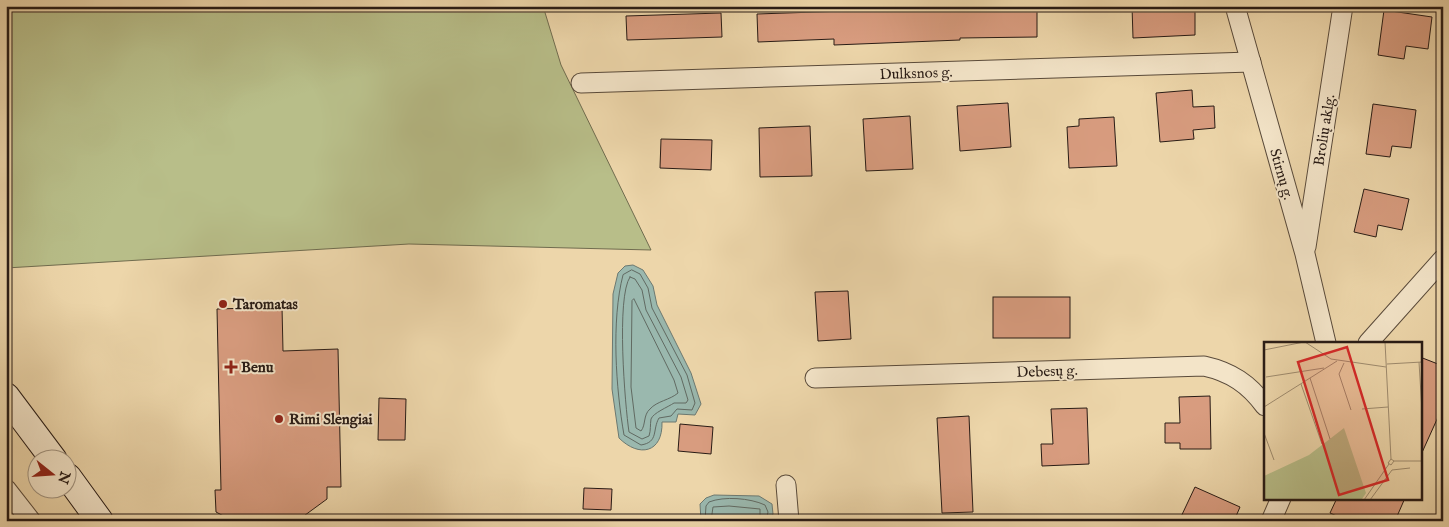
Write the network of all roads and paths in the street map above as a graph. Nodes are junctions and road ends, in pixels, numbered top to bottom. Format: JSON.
{"nodes":[{"id":1,"x":1235,"y":6,"type":"edge"},
{"id":2,"x":1344,"y":6,"type":"edge"},
{"id":3,"x":1250,"y":62,"type":"junction"},
{"id":4,"x":581,"y":83,"type":"dead end"},
{"id":5,"x":1305,"y":254,"type":"junction"},
{"id":6,"x":1443,"y":258,"type":"edge"},
{"id":7,"x":1326,"y":342,"type":"edge"},
{"id":8,"x":1369,"y":342,"type":"edge"},
{"id":9,"x":815,"y":378,"type":"dead end"},
{"id":10,"x":6,"y":396,"type":"edge"},
{"id":11,"x":1264,"y":405,"type":"edge"},
{"id":12,"x":46,"y":450,"type":"edge"},
{"id":13,"x":786,"y":485,"type":"dead end"},
{"id":14,"x":6,"y":489,"type":"edge"},
{"id":15,"x":78,"y":491,"type":"edge"},
{"id":16,"x":1280,"y":500,"type":"edge"},
{"id":17,"x":31,"y":521,"type":"edge"},
{"id":18,"x":100,"y":521,"type":"edge"},
{"id":19,"x":789,"y":521,"type":"edge"},
{"id":20,"x":1271,"y":521,"type":"edge"}],
"edges":[{"from":1,"to":3,"type":"street","name":"Stirnų g."},
{"from":2,"to":5,"type":"street","name":"Brolių aklg."},
{"from":3,"to":4,"type":"street","name":"Dulksnos g."},
{"from":3,"to":5,"type":"street","name":"Stirnų g."},
{"from":5,"to":7,"type":"street","name":"Stirnų g."},
{"from":6,"to":8,"type":"street"},
{"from":9,"to":11,"type":"street","name":"Debesų g."},
{"from":10,"to":12,"type":"main road"},
{"from":13,"to":19,"type":"street"},
{"from":14,"to":17,"type":"street"},
{"from":15,"to":18,"type":"main road"},
{"from":16,"to":20,"type":"street"}]}
